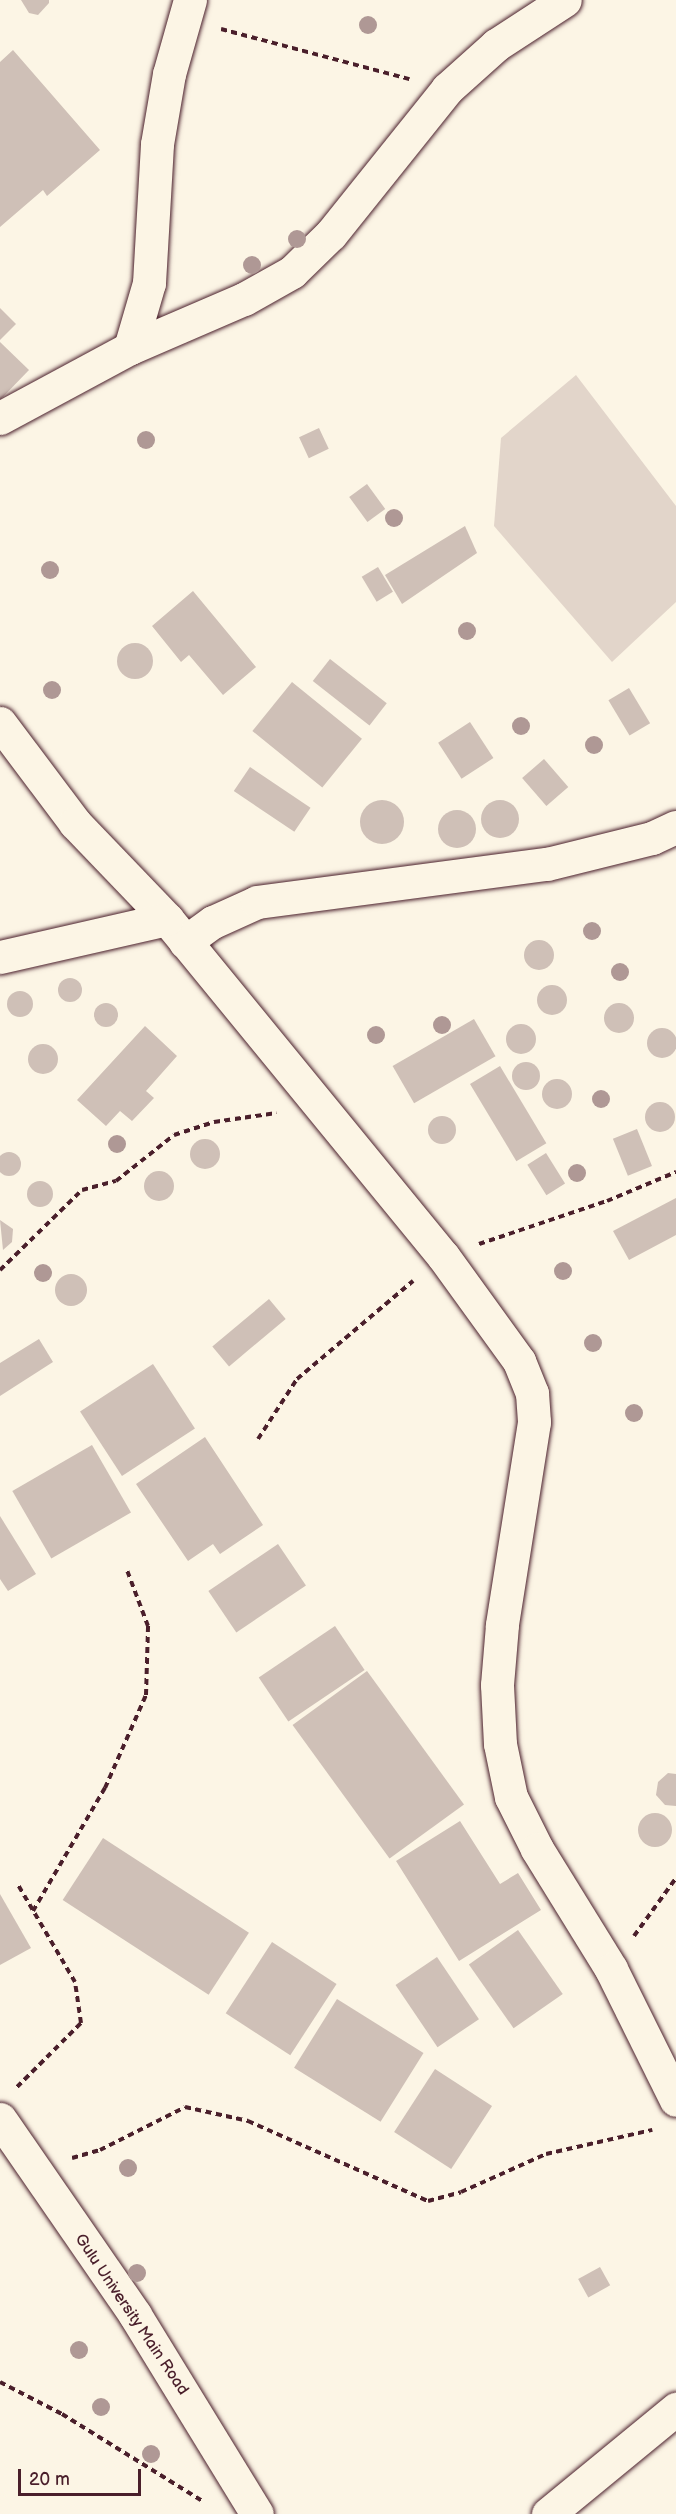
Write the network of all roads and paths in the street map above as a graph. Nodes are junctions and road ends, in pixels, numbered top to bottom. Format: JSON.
{"nodes":[{"id":1,"x":565,"y":0,"type":"edge"},
{"id":2,"x":188,"y":10,"type":"edge"},
{"id":3,"x":447,"y":89,"type":"junction"},
{"id":4,"x":130,"y":348,"type":"junction"},
{"id":5,"x":0,"y":418,"type":"edge"},
{"id":6,"x":0,"y":723,"type":"edge"},
{"id":7,"x":676,"y":827,"type":"edge"},
{"id":8,"x":176,"y":930,"type":"junction"},
{"id":9,"x":0,"y":957,"type":"edge"},
{"id":10,"x":321,"y":1106,"type":"junction"},
{"id":11,"x":676,"y":1172,"type":"edge"},
{"id":12,"x":443,"y":1256,"type":"junction"},
{"id":13,"x":0,"y":1270,"type":"edge"},
{"id":14,"x":258,"y":1439,"type":"dead end"},
{"id":15,"x":127,"y":1570,"type":"dead end"},
{"id":16,"x":676,"y":1878,"type":"edge"},
{"id":17,"x":18,"y":1885,"type":"dead end"},
{"id":18,"x":33,"y":1911,"type":"junction"},
{"id":19,"x":611,"y":1969,"type":"junction"},
{"id":20,"x":676,"y":2100,"type":"edge"},
{"id":21,"x":4,"y":2108,"type":"edge"},
{"id":22,"x":654,"y":2130,"type":"dead end"},
{"id":23,"x":32,"y":2170,"type":"junction"},
{"id":24,"x":0,"y":2382,"type":"edge"},
{"id":25,"x":676,"y":2409,"type":"edge"},
{"id":26,"x":213,"y":2508,"type":"dead end"},
{"id":27,"x":257,"y":2514,"type":"edge"},
{"id":28,"x":549,"y":2514,"type":"edge"}],
"edges":[{"from":1,"to":3,"type":"street"},
{"from":2,"to":3,"type":"path"},
{"from":2,"to":4,"type":"street"},
{"from":3,"to":4,"type":"street"},
{"from":4,"to":5,"type":"street"},
{"from":6,"to":8,"type":"street"},
{"from":7,"to":8,"type":"street"},
{"from":8,"to":9,"type":"street"},
{"from":8,"to":10,"type":"street"},
{"from":10,"to":12,"type":"street"},
{"from":10,"to":13,"type":"path"},
{"from":11,"to":12,"type":"path"},
{"from":12,"to":14,"type":"path"},
{"from":12,"to":19,"type":"street"},
{"from":15,"to":18,"type":"path"},
{"from":16,"to":19,"type":"path"},
{"from":17,"to":18,"type":"path"},
{"from":18,"to":21,"type":"path"},
{"from":19,"to":20,"type":"street"},
{"from":21,"to":23,"type":"street","name":"Gulu University Main Road"},
{"from":22,"to":23,"type":"path"},
{"from":23,"to":27,"type":"street","name":"Gulu University Main Road"},
{"from":24,"to":26,"type":"path"},
{"from":25,"to":28,"type":"street"}]}
